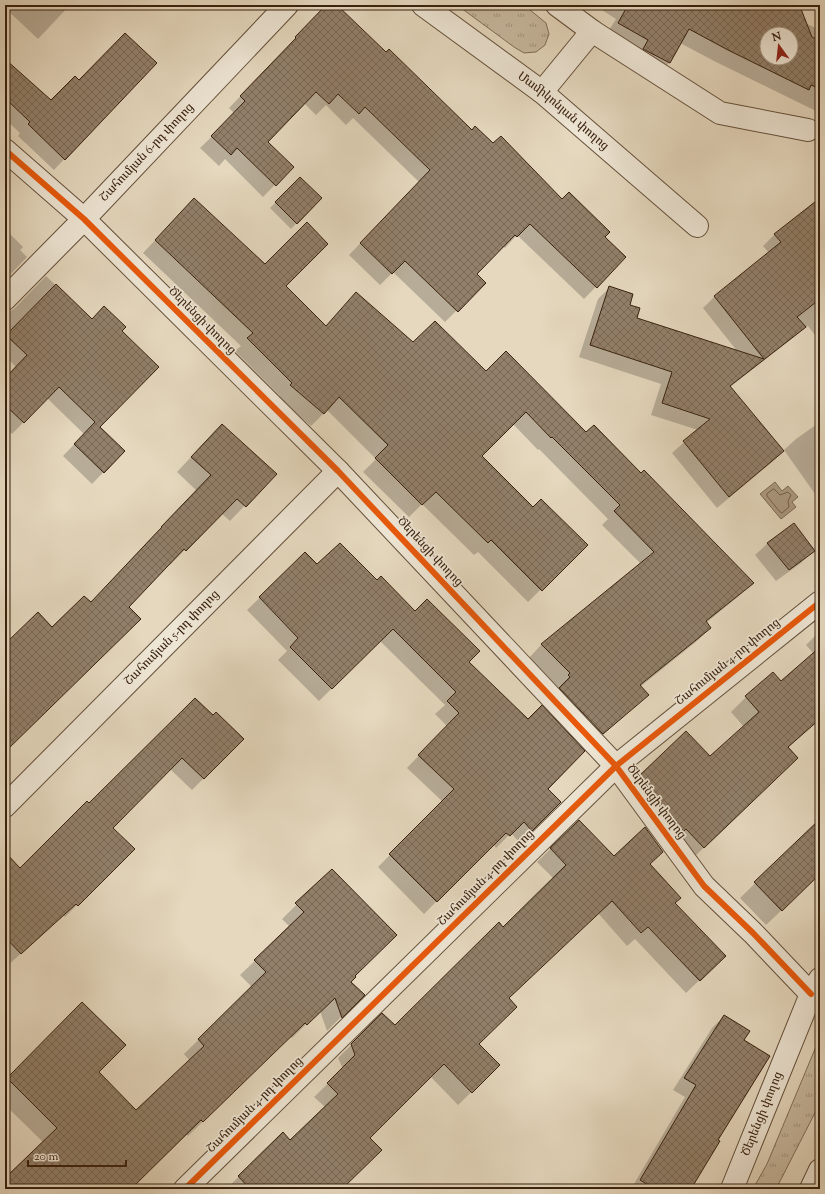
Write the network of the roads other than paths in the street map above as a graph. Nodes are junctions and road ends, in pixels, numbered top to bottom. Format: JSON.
{"nodes":[{"id":1,"x":287,"y":5,"type":"edge"},
{"id":2,"x":423,"y":5,"type":"edge"},
{"id":3,"x":557,"y":5,"type":"edge"},
{"id":4,"x":592,"y":31,"type":"junction"},
{"id":5,"x":542,"y":92,"type":"junction"},
{"id":6,"x":808,"y":130,"type":"dead end"},
{"id":7,"x":5,"y":150,"type":"edge"},
{"id":8,"x":84,"y":219,"type":"junction"},
{"id":9,"x":697,"y":226,"type":"dead end"},
{"id":10,"x":5,"y":299,"type":"edge"},
{"id":11,"x":338,"y":470,"type":"junction"},
{"id":12,"x":820,"y":602,"type":"edge"},
{"id":13,"x":616,"y":766,"type":"junction"},
{"id":14,"x":5,"y":806,"type":"edge"},
{"id":15,"x":816,"y":987,"type":"edge"},
{"id":16,"x":820,"y":1170,"type":"edge"},
{"id":17,"x":185,"y":1189,"type":"edge"},
{"id":18,"x":732,"y":1189,"type":"edge"},
{"id":19,"x":811,"y":1189,"type":"edge"}],
"edges":[{"from":1,"to":8,"type":"street","name":"Շահումյան 6-րդ փողոց"},
{"from":2,"to":5,"type":"street","name":"Մամիկոնյան փողոց"},
{"from":3,"to":4,"type":"street"},
{"from":4,"to":5,"type":"street"},
{"from":4,"to":6,"type":"street"},
{"from":5,"to":9,"type":"street","name":"Մամիկոնյան փողոց"},
{"from":7,"to":8,"type":"street","name":"Ծերենցի փողոց"},
{"from":8,"to":10,"type":"street","name":"Շահումյան 6-րդ փողոց"},
{"from":8,"to":11,"type":"street","name":"Ծերենցի փողոց"},
{"from":11,"to":13,"type":"street","name":"Ծերենցի փողոց"},
{"from":11,"to":14,"type":"street","name":"Շահումյան 5-րդ փողոց"},
{"from":12,"to":13,"type":"street","name":"Շահումյան 4-րդ փողոց"},
{"from":13,"to":15,"type":"street","name":"Ծերենցի փողոց"},
{"from":13,"to":17,"type":"street","name":"Շահումյան 4-րդ փողոց"},
{"from":15,"to":18,"type":"street","name":"Ծերենցի փողոց"},
{"from":16,"to":19,"type":"street"}]}
